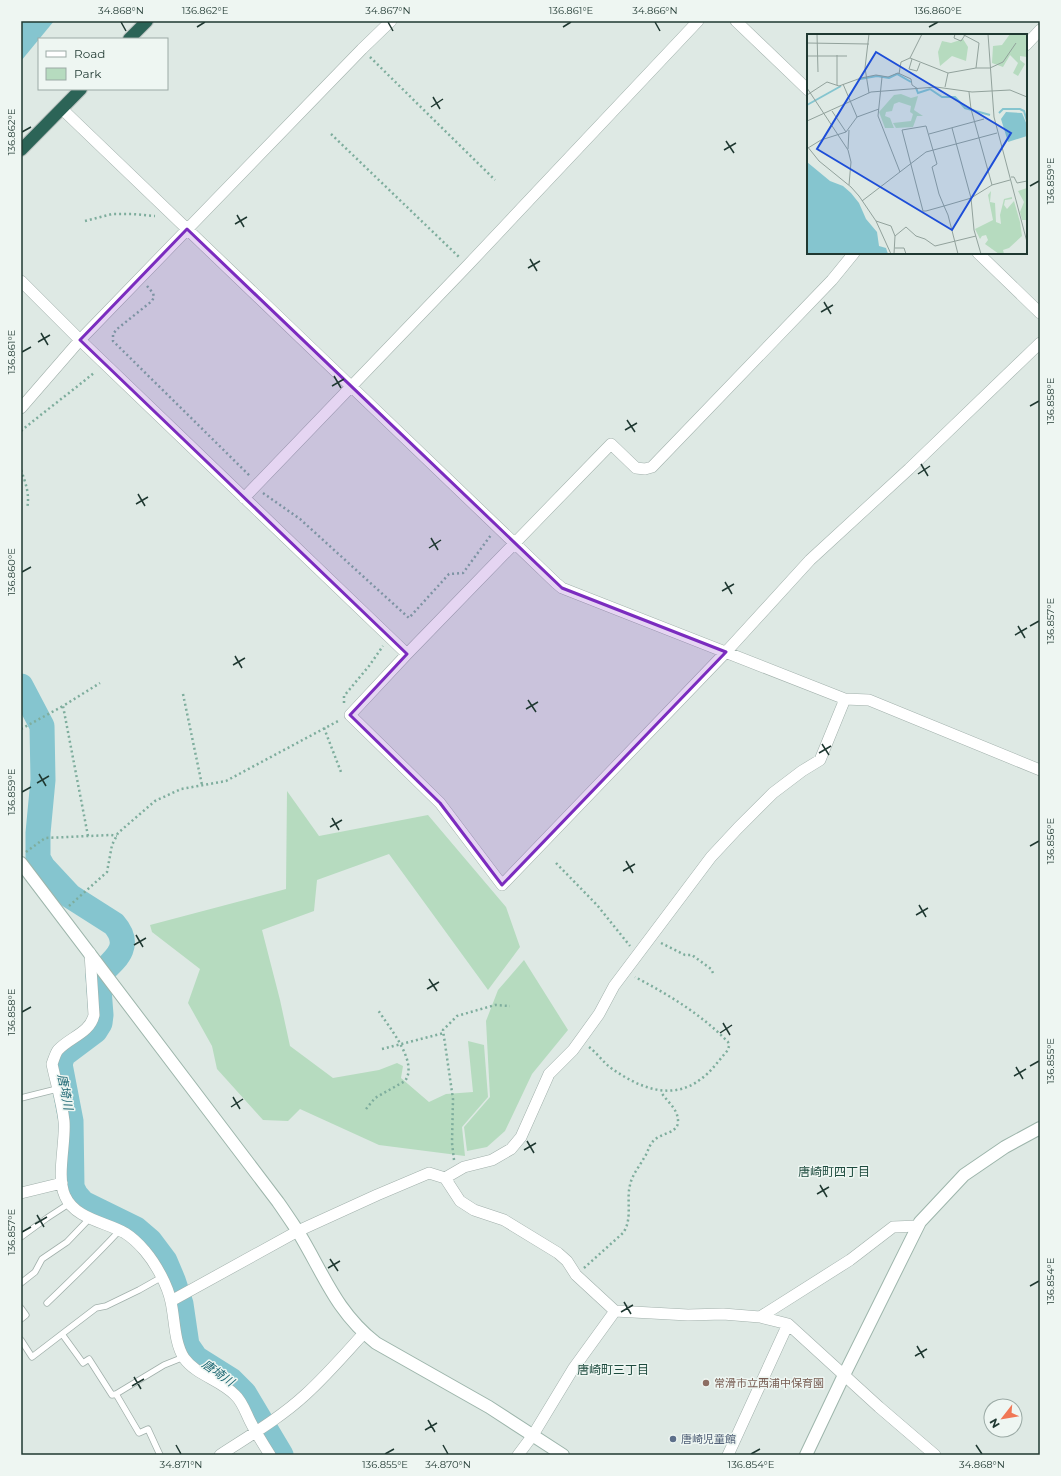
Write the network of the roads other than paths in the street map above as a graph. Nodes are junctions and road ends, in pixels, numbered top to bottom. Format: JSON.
{"nodes":[{"id":1,"x":147,"y":21,"type":"edge"},
{"id":2,"x":391,"y":21,"type":"edge"},
{"id":3,"x":698,"y":21,"type":"edge"},
{"id":4,"x":736,"y":21,"type":"edge"},
{"id":5,"x":1040,"y":30,"type":"edge"},
{"id":6,"x":130,"y":38,"type":"edge"},
{"id":7,"x":1027,"y":44,"type":"edge"},
{"id":8,"x":807,"y":89,"type":"edge"},
{"id":9,"x":80,"y":90,"type":"edge"},
{"id":10,"x":62,"y":109,"type":"junction"},
{"id":11,"x":21,"y":150,"type":"edge"},
{"id":12,"x":187,"y":229,"type":"junction"},
{"id":13,"x":853,"y":254,"type":"edge"},
{"id":14,"x":979,"y":254,"type":"edge"},
{"id":15,"x":21,"y":281,"type":"edge"},
{"id":16,"x":1040,"y":313,"type":"edge"},
{"id":17,"x":80,"y":340,"type":"junction"},
{"id":18,"x":1040,"y":343,"type":"edge"},
{"id":19,"x":351,"y":387,"type":"junction"},
{"id":20,"x":21,"y":408,"type":"edge"},
{"id":21,"x":244,"y":498,"type":"junction"},
{"id":22,"x":514,"y":543,"type":"junction"},
{"id":23,"x":726,"y":652,"type":"junction"},
{"id":24,"x":407,"y":654,"type":"junction"},
{"id":25,"x":845,"y":699,"type":"junction"},
{"id":26,"x":1040,"y":770,"type":"edge"},
{"id":27,"x":22,"y":863,"type":"edge"},
{"id":28,"x":91,"y":954,"type":"junction"},
{"id":29,"x":57,"y":1089,"type":"junction"},
{"id":30,"x":21,"y":1098,"type":"edge"},
{"id":31,"x":1040,"y":1128,"type":"edge"},
{"id":32,"x":444,"y":1178,"type":"junction"},
{"id":33,"x":62,"y":1183,"type":"junction"},
{"id":34,"x":21,"y":1193,"type":"edge"},
{"id":35,"x":70,"y":1203,"type":"junction"},
{"id":36,"x":90,"y":1218,"type":"junction"},
{"id":37,"x":918,"y":1226,"type":"junction"},
{"id":38,"x":119,"y":1230,"type":"junction"},
{"id":39,"x":298,"y":1231,"type":"junction"},
{"id":40,"x":21,"y":1237,"type":"edge"},
{"id":41,"x":162,"y":1277,"type":"junction"},
{"id":42,"x":21,"y":1283,"type":"edge"},
{"id":43,"x":172,"y":1301,"type":"junction"},
{"id":44,"x":47,"y":1303,"type":"dead end"},
{"id":45,"x":21,"y":1308,"type":"edge"},
{"id":46,"x":615,"y":1311,"type":"junction"},
{"id":47,"x":760,"y":1317,"type":"junction"},
{"id":48,"x":21,"y":1320,"type":"edge"},
{"id":49,"x":788,"y":1324,"type":"junction"},
{"id":50,"x":364,"y":1333,"type":"junction"},
{"id":51,"x":62,"y":1334,"type":"junction"},
{"id":52,"x":21,"y":1340,"type":"edge"},
{"id":53,"x":184,"y":1356,"type":"junction"},
{"id":54,"x":844,"y":1375,"type":"junction"},
{"id":55,"x":116,"y":1394,"type":"junction"},
{"id":56,"x":261,"y":1428,"type":"junction"},
{"id":57,"x":533,"y":1435,"type":"junction"},
{"id":58,"x":160,"y":1455,"type":"edge"},
{"id":59,"x":220,"y":1455,"type":"edge"},
{"id":60,"x":270,"y":1455,"type":"edge"},
{"id":61,"x":518,"y":1455,"type":"edge"},
{"id":62,"x":563,"y":1455,"type":"edge"},
{"id":63,"x":728,"y":1455,"type":"edge"},
{"id":64,"x":806,"y":1455,"type":"edge"},
{"id":65,"x":935,"y":1455,"type":"edge"}],
"edges":[{"from":1,"to":6,"type":"highway"},
{"from":2,"to":12,"type":"street"},
{"from":3,"to":19,"type":"street"},
{"from":4,"to":8,"type":"street"},
{"from":5,"to":7,"type":"street"},
{"from":9,"to":10,"type":"highway"},
{"from":10,"to":11,"type":"highway"},
{"from":10,"to":12,"type":"street"},
{"from":12,"to":17,"type":"street"},
{"from":12,"to":19,"type":"street"},
{"from":13,"to":22,"type":"street"},
{"from":14,"to":16,"type":"street"},
{"from":15,"to":17,"type":"street"},
{"from":17,"to":20,"type":"street"},
{"from":17,"to":21,"type":"street"},
{"from":18,"to":23,"type":"street"},
{"from":19,"to":21,"type":"street"},
{"from":19,"to":22,"type":"street"},
{"from":21,"to":24,"type":"street"},
{"from":22,"to":23,"type":"street"},
{"from":22,"to":24,"type":"street"},
{"from":23,"to":24,"type":"street"},
{"from":23,"to":25,"type":"street"},
{"from":25,"to":26,"type":"street"},
{"from":25,"to":32,"type":"street"},
{"from":27,"to":28,"type":"street"},
{"from":28,"to":29,"type":"street"},
{"from":28,"to":39,"type":"street"},
{"from":29,"to":30,"type":"lane"},
{"from":29,"to":33,"type":"street"},
{"from":31,"to":37,"type":"street"},
{"from":32,"to":39,"type":"street"},
{"from":32,"to":46,"type":"street"},
{"from":33,"to":34,"type":"street"},
{"from":33,"to":35,"type":"street"},
{"from":35,"to":36,"type":"street"},
{"from":35,"to":40,"type":"lane"},
{"from":36,"to":38,"type":"street"},
{"from":36,"to":42,"type":"lane"},
{"from":37,"to":47,"type":"street"},
{"from":37,"to":54,"type":"street"},
{"from":38,"to":41,"type":"street"},
{"from":38,"to":44,"type":"lane"},
{"from":39,"to":43,"type":"street"},
{"from":39,"to":50,"type":"street"},
{"from":41,"to":43,"type":"street"},
{"from":41,"to":51,"type":"lane"},
{"from":43,"to":53,"type":"street"},
{"from":45,"to":48,"type":"lane"},
{"from":46,"to":47,"type":"street"},
{"from":46,"to":57,"type":"street"},
{"from":47,"to":49,"type":"street"},
{"from":49,"to":54,"type":"street"},
{"from":49,"to":63,"type":"street"},
{"from":50,"to":56,"type":"street"},
{"from":50,"to":57,"type":"street"},
{"from":51,"to":52,"type":"lane"},
{"from":51,"to":55,"type":"lane"},
{"from":53,"to":55,"type":"lane"},
{"from":53,"to":56,"type":"street"},
{"from":54,"to":64,"type":"street"},
{"from":54,"to":65,"type":"street"},
{"from":55,"to":58,"type":"lane"},
{"from":56,"to":59,"type":"street"},
{"from":56,"to":60,"type":"street"},
{"from":57,"to":61,"type":"street"},
{"from":57,"to":62,"type":"street"}]}
